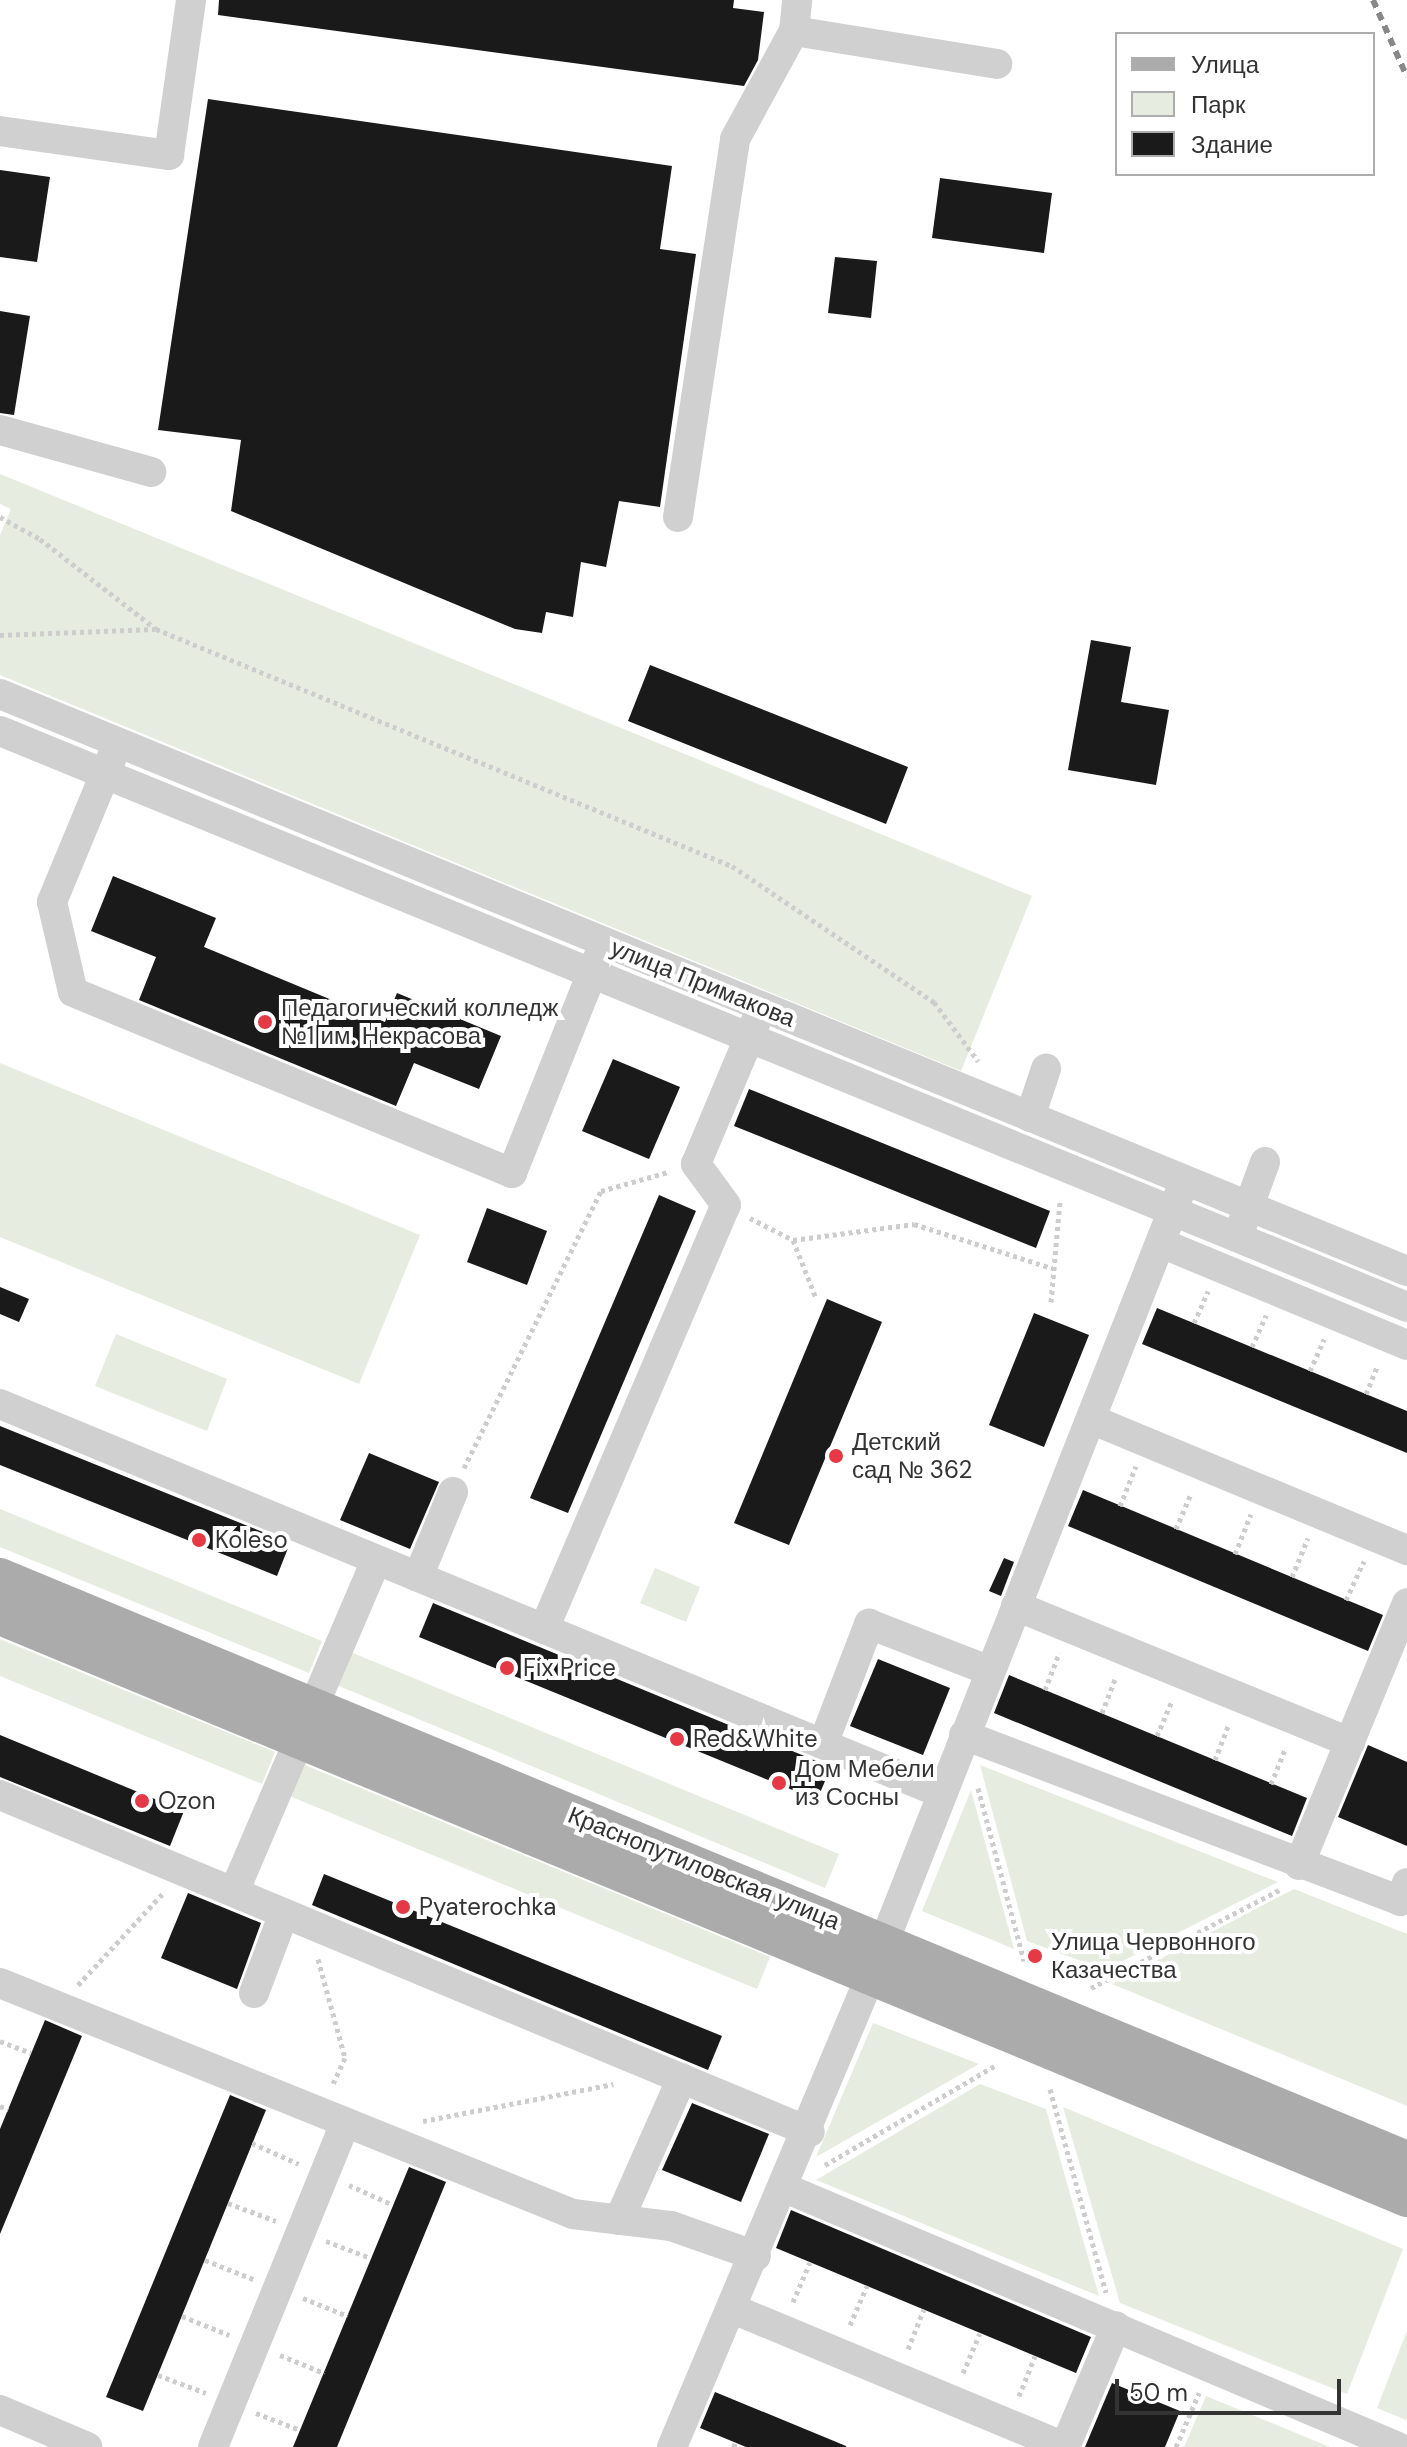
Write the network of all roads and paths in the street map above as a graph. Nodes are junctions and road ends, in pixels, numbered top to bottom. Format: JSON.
{"nodes":[{"id":1,"x":191,"y":0,"type":"edge"},
{"id":2,"x":797,"y":0,"type":"edge"},
{"id":3,"x":794,"y":31,"type":"junction"},
{"id":4,"x":997,"y":64,"type":"dead end"},
{"id":5,"x":0,"y":131,"type":"edge"},
{"id":6,"x":0,"y":430,"type":"edge"},
{"id":7,"x":151,"y":472,"type":"dead end"},
{"id":8,"x":0,"y":517,"type":"edge"},
{"id":9,"x":678,"y":517,"type":"dead end"},
{"id":10,"x":156,"y":629,"type":"junction"},
{"id":11,"x":0,"y":635,"type":"edge"},
{"id":12,"x":0,"y":694,"type":"edge"},
{"id":13,"x":0,"y":731,"type":"edge"},
{"id":14,"x":118,"y":743,"type":"junction"},
{"id":15,"x":105,"y":775,"type":"junction"},
{"id":16,"x":605,"y":942,"type":"junction"},
{"id":17,"x":592,"y":974,"type":"junction"},
{"id":18,"x":762,"y":1007,"type":"junction"},
{"id":19,"x":749,"y":1038,"type":"junction"},
{"id":20,"x":983,"y":1067,"type":"dead end"},
{"id":21,"x":1046,"y":1069,"type":"dead end"},
{"id":22,"x":1030,"y":1117,"type":"junction"},
{"id":23,"x":1265,"y":1162,"type":"dead end"},
{"id":24,"x":676,"y":1170,"type":"dead end"},
{"id":25,"x":1185,"y":1180,"type":"junction"},
{"id":26,"x":1060,"y":1202,"type":"dead end"},
{"id":27,"x":726,"y":1205,"type":"junction"},
{"id":28,"x":1250,"y":1206,"type":"junction"},
{"id":29,"x":1172,"y":1211,"type":"junction"},
{"id":30,"x":1237,"y":1238,"type":"junction"},
{"id":31,"x":793,"y":1240,"type":"junction"},
{"id":32,"x":1161,"y":1243,"type":"junction"},
{"id":33,"x":1052,"y":1268,"type":"junction"},
{"id":34,"x":1407,"y":1271,"type":"edge"},
{"id":35,"x":816,"y":1298,"type":"dead end"},
{"id":36,"x":1051,"y":1302,"type":"dead end"},
{"id":37,"x":1407,"y":1307,"type":"edge"},
{"id":38,"x":1407,"y":1345,"type":"edge"},
{"id":39,"x":0,"y":1404,"type":"edge"},
{"id":40,"x":1093,"y":1420,"type":"junction"},
{"id":41,"x":1146,"y":1442,"type":"junction"},
{"id":42,"x":1203,"y":1466,"type":"junction"},
{"id":43,"x":457,"y":1483,"type":"joint"},
{"id":44,"x":1261,"y":1490,"type":"junction"},
{"id":45,"x":1120,"y":1506,"type":"dead end"},
{"id":46,"x":1318,"y":1513,"type":"junction"},
{"id":47,"x":1176,"y":1529,"type":"dead end"},
{"id":48,"x":1375,"y":1537,"type":"junction"},
{"id":49,"x":1407,"y":1550,"type":"edge"},
{"id":50,"x":1235,"y":1554,"type":"dead end"},
{"id":51,"x":376,"y":1560,"type":"junction"},
{"id":52,"x":0,"y":1577,"type":"edge"},
{"id":53,"x":418,"y":1577,"type":"junction"},
{"id":54,"x":1292,"y":1577,"type":"dead end"},
{"id":55,"x":1346,"y":1600,"type":"dead end"},
{"id":56,"x":1407,"y":1603,"type":"edge"},
{"id":57,"x":1016,"y":1606,"type":"junction"},
{"id":58,"x":0,"y":1616,"type":"edge"},
{"id":59,"x":1069,"y":1627,"type":"junction"},
{"id":60,"x":544,"y":1629,"type":"junction"},
{"id":61,"x":1127,"y":1651,"type":"junction"},
{"id":62,"x":990,"y":1671,"type":"junction"},
{"id":63,"x":1182,"y":1674,"type":"junction"},
{"id":64,"x":1045,"y":1690,"type":"dead end"},
{"id":65,"x":1240,"y":1697,"type":"junction"},
{"id":66,"x":1102,"y":1713,"type":"dead end"},
{"id":67,"x":1297,"y":1720,"type":"junction"},
{"id":68,"x":306,"y":1722,"type":"junction"},
{"id":69,"x":964,"y":1735,"type":"junction"},
{"id":70,"x":1157,"y":1736,"type":"dead end"},
{"id":71,"x":1350,"y":1742,"type":"junction"},
{"id":72,"x":823,"y":1744,"type":"junction"},
{"id":73,"x":1215,"y":1760,"type":"dead end"},
{"id":74,"x":1271,"y":1784,"type":"dead end"},
{"id":75,"x":941,"y":1793,"type":"junction"},
{"id":76,"x":0,"y":1795,"type":"edge"},
{"id":77,"x":1299,"y":1865,"type":"junction"},
{"id":78,"x":183,"y":1871,"type":"junction"},
{"id":79,"x":1407,"y":1883,"type":"edge"},
{"id":80,"x":234,"y":1892,"type":"junction"},
{"id":81,"x":296,"y":1918,"type":"junction"},
{"id":82,"x":878,"y":1959,"type":"junction"},
{"id":83,"x":1024,"y":1961,"type":"dead end"},
{"id":84,"x":0,"y":1983,"type":"edge"},
{"id":85,"x":1091,"y":1988,"type":"dead end"},
{"id":86,"x":254,"y":1993,"type":"dead end"},
{"id":87,"x":58,"y":2007,"type":"junction"},
{"id":88,"x":0,"y":2041,"type":"edge"},
{"id":89,"x":31,"y":2053,"type":"dead end"},
{"id":90,"x":1000,"y":2063,"type":"dead end"},
{"id":91,"x":676,"y":2076,"type":"junction"},
{"id":92,"x":1050,"y":2089,"type":"dead end"},
{"id":93,"x":0,"y":2106,"type":"edge"},
{"id":94,"x":8,"y":2109,"type":"dead end"},
{"id":95,"x":344,"y":2122,"type":"junction"},
{"id":96,"x":810,"y":2132,"type":"junction"},
{"id":97,"x":1407,"y":2160,"type":"edge"},
{"id":98,"x":785,"y":2188,"type":"junction"},
{"id":99,"x":1407,"y":2198,"type":"edge"},
{"id":100,"x":619,"y":2220,"type":"junction"},
{"id":101,"x":756,"y":2256,"type":"junction"},
{"id":102,"x":810,"y":2262,"type":"dead end"},
{"id":103,"x":867,"y":2286,"type":"dead end"},
{"id":104,"x":733,"y":2309,"type":"junction"},
{"id":105,"x":924,"y":2309,"type":"dead end"},
{"id":106,"x":1116,"y":2326,"type":"junction"},
{"id":107,"x":781,"y":2329,"type":"junction"},
{"id":108,"x":980,"y":2333,"type":"dead end"},
{"id":109,"x":838,"y":2353,"type":"junction"},
{"id":110,"x":1035,"y":2356,"type":"dead end"},
{"id":111,"x":1210,"y":2367,"type":"junction"},
{"id":112,"x":896,"y":2377,"type":"junction"},
{"id":113,"x":952,"y":2400,"type":"junction"},
{"id":114,"x":0,"y":2410,"type":"edge"},
{"id":115,"x":1008,"y":2423,"type":"junction"},
{"id":116,"x":87,"y":2447,"type":"edge"},
{"id":117,"x":213,"y":2447,"type":"edge"},
{"id":118,"x":672,"y":2447,"type":"edge"},
{"id":119,"x":1065,"y":2447,"type":"edge"},
{"id":120,"x":1176,"y":2447,"type":"edge"},
{"id":121,"x":1398,"y":2447,"type":"edge"}],
"edges":[{"from":1,"to":5,"type":"street"},
{"from":2,"to":3,"type":"street"},
{"from":3,"to":4,"type":"street"},
{"from":3,"to":9,"type":"street"},
{"from":6,"to":7,"type":"street"},
{"from":8,"to":10,"type":"path"},
{"from":10,"to":11,"type":"path"},
{"from":10,"to":20,"type":"path"},
{"from":12,"to":14,"type":"street","name":"улица Примакова"},
{"from":13,"to":15,"type":"street","name":"улица Примакова"},
{"from":14,"to":15,"type":"street"},
{"from":14,"to":16,"type":"street","name":"улица Примакова"},
{"from":15,"to":17,"type":"street","name":"улица Примакова"},
{"from":15,"to":17,"type":"street"},
{"from":16,"to":17,"type":"street"},
{"from":16,"to":18,"type":"street","name":"улица Примакова"},
{"from":17,"to":19,"type":"street","name":"улица Примакова"},
{"from":18,"to":19,"type":"street"},
{"from":18,"to":22,"type":"street","name":"улица Примакова"},
{"from":19,"to":27,"type":"street"},
{"from":19,"to":29,"type":"street","name":"улица Примакова"},
{"from":21,"to":22,"type":"street"},
{"from":22,"to":25,"type":"street","name":"улица Примакова"},
{"from":23,"to":28,"type":"street"},
{"from":24,"to":43,"type":"path"},
{"from":25,"to":28,"type":"street","name":"улица Примакова"},
{"from":25,"to":29,"type":"street"},
{"from":26,"to":33,"type":"path"},
{"from":27,"to":31,"type":"path"},
{"from":27,"to":60,"type":"street"},
{"from":28,"to":30,"type":"street"},
{"from":28,"to":34,"type":"street","name":"улица Примакова"},
{"from":29,"to":30,"type":"street","name":"улица Примакова"},
{"from":29,"to":32,"type":"street"},
{"from":30,"to":37,"type":"street","name":"улица Примакова"},
{"from":31,"to":33,"type":"path"},
{"from":31,"to":35,"type":"path"},
{"from":32,"to":38,"type":"street"},
{"from":32,"to":40,"type":"street"},
{"from":33,"to":36,"type":"path"},
{"from":39,"to":51,"type":"street"},
{"from":40,"to":41,"type":"street"},
{"from":40,"to":57,"type":"street"},
{"from":41,"to":42,"type":"street"},
{"from":41,"to":45,"type":"path"},
{"from":42,"to":44,"type":"street"},
{"from":42,"to":47,"type":"path"},
{"from":43,"to":53,"type":"street"},
{"from":44,"to":46,"type":"street"},
{"from":44,"to":50,"type":"path"},
{"from":46,"to":48,"type":"street"},
{"from":46,"to":54,"type":"path"},
{"from":48,"to":49,"type":"street"},
{"from":48,"to":55,"type":"path"},
{"from":51,"to":53,"type":"street"},
{"from":51,"to":68,"type":"street"},
{"from":52,"to":68,"type":"main road","name":"Краснопутиловская улица"},
{"from":53,"to":60,"type":"street"},
{"from":56,"to":71,"type":"street"},
{"from":57,"to":59,"type":"street"},
{"from":57,"to":62,"type":"street"},
{"from":58,"to":68,"type":"main road","name":"Краснопутиловская улица"},
{"from":59,"to":61,"type":"street"},
{"from":59,"to":64,"type":"path"},
{"from":60,"to":72,"type":"street"},
{"from":61,"to":63,"type":"street"},
{"from":61,"to":66,"type":"path"},
{"from":62,"to":69,"type":"street"},
{"from":62,"to":72,"type":"street"},
{"from":63,"to":65,"type":"street"},
{"from":63,"to":70,"type":"path"},
{"from":65,"to":67,"type":"street"},
{"from":65,"to":73,"type":"path"},
{"from":67,"to":71,"type":"street"},
{"from":67,"to":74,"type":"path"},
{"from":68,"to":80,"type":"street"},
{"from":68,"to":82,"type":"main road","name":"Краснопутиловская улица"},
{"from":69,"to":75,"type":"street"},
{"from":69,"to":77,"type":"street"},
{"from":69,"to":83,"type":"path"},
{"from":71,"to":77,"type":"street"},
{"from":72,"to":75,"type":"street"},
{"from":75,"to":82,"type":"street"},
{"from":76,"to":78,"type":"street"},
{"from":77,"to":79,"type":"street"},
{"from":77,"to":85,"type":"path"},
{"from":78,"to":80,"type":"street"},
{"from":78,"to":87,"type":"path"},
{"from":80,"to":81,"type":"street"},
{"from":81,"to":86,"type":"street"},
{"from":81,"to":91,"type":"street"},
{"from":81,"to":95,"type":"path"},
{"from":82,"to":96,"type":"street"},
{"from":82,"to":97,"type":"main road","name":"Краснопутиловская улица"},
{"from":82,"to":99,"type":"main road","name":"Краснопутиловская улица"},
{"from":84,"to":87,"type":"street"},
{"from":87,"to":95,"type":"street"},
{"from":88,"to":89,"type":"path"},
{"from":90,"to":98,"type":"path"},
{"from":91,"to":95,"type":"path"},
{"from":91,"to":96,"type":"street"},
{"from":91,"to":100,"type":"street"},
{"from":92,"to":106,"type":"path"},
{"from":93,"to":94,"type":"path"},
{"from":95,"to":100,"type":"street"},
{"from":95,"to":117,"type":"street"},
{"from":96,"to":98,"type":"street"},
{"from":98,"to":101,"type":"street"},
{"from":98,"to":106,"type":"street"},
{"from":100,"to":101,"type":"street"},
{"from":101,"to":104,"type":"street"},
{"from":102,"to":107,"type":"path"},
{"from":103,"to":109,"type":"path"},
{"from":104,"to":107,"type":"street"},
{"from":104,"to":118,"type":"street"},
{"from":105,"to":112,"type":"path"},
{"from":106,"to":111,"type":"street"},
{"from":106,"to":119,"type":"street"},
{"from":107,"to":109,"type":"street"},
{"from":108,"to":113,"type":"path"},
{"from":109,"to":112,"type":"street"},
{"from":110,"to":115,"type":"path"},
{"from":111,"to":120,"type":"path"},
{"from":111,"to":121,"type":"street"},
{"from":112,"to":113,"type":"street"},
{"from":113,"to":115,"type":"street"},
{"from":114,"to":116,"type":"street"},
{"from":115,"to":119,"type":"street"}]}
